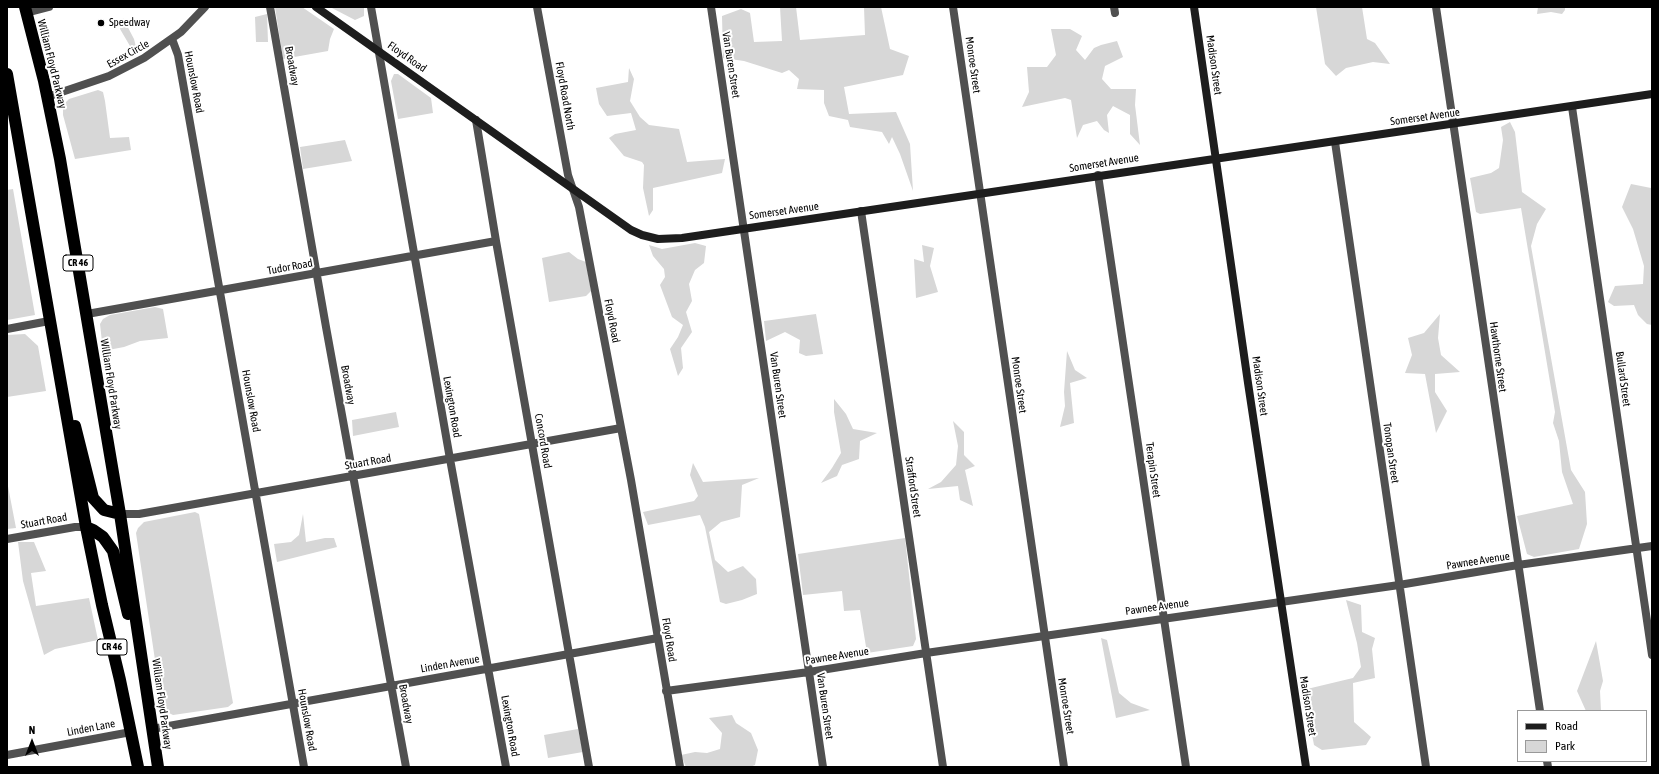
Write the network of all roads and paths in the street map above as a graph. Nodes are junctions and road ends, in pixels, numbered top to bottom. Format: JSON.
{"nodes":[{"id":1,"x":49,"y":7,"type":"edge"},
{"id":2,"x":205,"y":7,"type":"edge"},
{"id":3,"x":270,"y":7,"type":"edge"},
{"id":4,"x":316,"y":7,"type":"edge"},
{"id":5,"x":371,"y":7,"type":"edge"},
{"id":6,"x":537,"y":7,"type":"edge"},
{"id":7,"x":711,"y":7,"type":"edge"},
{"id":8,"x":953,"y":7,"type":"edge"},
{"id":9,"x":1194,"y":7,"type":"edge"},
{"id":10,"x":1436,"y":7,"type":"edge"},
{"id":11,"x":26,"y":10,"type":"edge"},
{"id":12,"x":172,"y":39,"type":"junction"},
{"id":13,"x":379,"y":51,"type":"junction"},
{"id":14,"x":7,"y":74,"type":"edge"},
{"id":15,"x":1652,"y":94,"type":"edge"},
{"id":16,"x":47,"y":97,"type":"junction"},
{"id":17,"x":9,"y":103,"type":"edge"},
{"id":18,"x":1572,"y":107,"type":"junction"},
{"id":19,"x":476,"y":120,"type":"junction"},
{"id":20,"x":1453,"y":124,"type":"junction"},
{"id":21,"x":1335,"y":142,"type":"junction"},
{"id":22,"x":1217,"y":158,"type":"junction"},
{"id":23,"x":1098,"y":175,"type":"junction"},
{"id":24,"x":573,"y":189,"type":"junction"},
{"id":25,"x":980,"y":193,"type":"junction"},
{"id":26,"x":861,"y":211,"type":"junction"},
{"id":27,"x":744,"y":228,"type":"junction"},
{"id":28,"x":496,"y":241,"type":"junction"},
{"id":29,"x":415,"y":255,"type":"junction"},
{"id":30,"x":317,"y":273,"type":"junction"},
{"id":31,"x":220,"y":290,"type":"junction"},
{"id":32,"x":87,"y":314,"type":"junction"},
{"id":33,"x":49,"y":321,"type":"junction"},
{"id":34,"x":7,"y":329,"type":"edge"},
{"id":35,"x":61,"y":388,"type":"junction"},
{"id":36,"x":621,"y":428,"type":"junction"},
{"id":37,"x":533,"y":444,"type":"junction"},
{"id":38,"x":450,"y":459,"type":"junction"},
{"id":39,"x":353,"y":476,"type":"junction"},
{"id":40,"x":256,"y":494,"type":"junction"},
{"id":41,"x":120,"y":514,"type":"junction"},
{"id":42,"x":86,"y":527,"type":"junction"},
{"id":43,"x":7,"y":539,"type":"edge"},
{"id":44,"x":1652,"y":546,"type":"edge"},
{"id":45,"x":1636,"y":549,"type":"junction"},
{"id":46,"x":1518,"y":565,"type":"junction"},
{"id":47,"x":1399,"y":585,"type":"junction"},
{"id":48,"x":1281,"y":601,"type":"junction"},
{"id":49,"x":1163,"y":617,"type":"junction"},
{"id":50,"x":1044,"y":636,"type":"junction"},
{"id":51,"x":658,"y":638,"type":"junction"},
{"id":52,"x":926,"y":652,"type":"junction"},
{"id":53,"x":569,"y":654,"type":"junction"},
{"id":54,"x":1652,"y":655,"type":"edge"},
{"id":55,"x":488,"y":669,"type":"junction"},
{"id":56,"x":144,"y":671,"type":"junction"},
{"id":57,"x":809,"y":672,"type":"junction"},
{"id":58,"x":391,"y":686,"type":"junction"},
{"id":59,"x":666,"y":691,"type":"junction"},
{"id":60,"x":293,"y":704,"type":"junction"},
{"id":61,"x":1540,"y":710,"type":"edge"},
{"id":62,"x":152,"y":729,"type":"junction"},
{"id":63,"x":131,"y":732,"type":"junction"},
{"id":64,"x":7,"y":755,"type":"edge"},
{"id":65,"x":138,"y":767,"type":"edge"},
{"id":66,"x":158,"y":767,"type":"edge"},
{"id":67,"x":304,"y":767,"type":"edge"},
{"id":68,"x":406,"y":767,"type":"edge"},
{"id":69,"x":506,"y":767,"type":"edge"},
{"id":70,"x":589,"y":767,"type":"edge"},
{"id":71,"x":680,"y":767,"type":"edge"},
{"id":72,"x":823,"y":767,"type":"edge"},
{"id":73,"x":943,"y":767,"type":"edge"},
{"id":74,"x":1064,"y":767,"type":"edge"},
{"id":75,"x":1186,"y":767,"type":"edge"},
{"id":76,"x":1306,"y":767,"type":"edge"},
{"id":77,"x":1426,"y":767,"type":"edge"}],
"edges":[{"from":1,"to":11,"type":"street"},
{"from":2,"to":12,"type":"street","name":"Essex Circle"},
{"from":3,"to":30,"type":"street","name":"Broadway"},
{"from":4,"to":13,"type":"street","name":"Floyd Road"},
{"from":5,"to":13,"type":"street","name":"Lexington Road"},
{"from":6,"to":24,"type":"street","name":"Floyd Road North"},
{"from":7,"to":27,"type":"street","name":"Van Buren Street"},
{"from":8,"to":25,"type":"street","name":"Monroe Street"},
{"from":9,"to":22,"type":"street","name":"Madison Street"},
{"from":10,"to":20,"type":"street","name":"Hawthorne Street"},
{"from":11,"to":16,"type":"highway","name":"William Floyd Parkway","number":"CR 46"},
{"from":12,"to":16,"type":"street","name":"Essex Circle"},
{"from":12,"to":31,"type":"street","name":"Hounslow Road"},
{"from":13,"to":19,"type":"street","name":"Floyd Road"},
{"from":13,"to":29,"type":"street","name":"Lexington Road"},
{"from":14,"to":17,"type":"highway","number":"CR 46"},
{"from":15,"to":18,"type":"street","name":"Somerset Avenue"},
{"from":16,"to":32,"type":"highway","name":"William Floyd Parkway","number":"CR 46"},
{"from":17,"to":33,"type":"highway","number":"CR 46"},
{"from":18,"to":20,"type":"street","name":"Somerset Avenue"},
{"from":18,"to":45,"type":"street","name":"Bullard Street"},
{"from":19,"to":24,"type":"street","name":"Floyd Road"},
{"from":19,"to":28,"type":"street","name":"Concord Road"},
{"from":20,"to":21,"type":"street","name":"Somerset Avenue"},
{"from":20,"to":46,"type":"street","name":"Hawthorne Street"},
{"from":21,"to":22,"type":"street","name":"Somerset Avenue"},
{"from":21,"to":47,"type":"street","name":"Tonopan Street"},
{"from":22,"to":23,"type":"street","name":"Somerset Avenue"},
{"from":22,"to":48,"type":"street","name":"Madison Street"},
{"from":23,"to":25,"type":"street","name":"Somerset Avenue"},
{"from":23,"to":49,"type":"street","name":"Terapin Street"},
{"from":24,"to":27,"type":"street","name":"Somerset Avenue"},
{"from":24,"to":36,"type":"street","name":"Floyd Road"},
{"from":25,"to":26,"type":"street","name":"Somerset Avenue"},
{"from":25,"to":50,"type":"street","name":"Monroe Street"},
{"from":26,"to":27,"type":"street","name":"Somerset Avenue"},
{"from":26,"to":52,"type":"street","name":"Strafford Street"},
{"from":27,"to":57,"type":"street","name":"Van Buren Street"},
{"from":28,"to":29,"type":"street","name":"Tudor Road"},
{"from":28,"to":37,"type":"street","name":"Concord Road"},
{"from":29,"to":30,"type":"street","name":"Tudor Road"},
{"from":29,"to":38,"type":"street","name":"Lexington Road"},
{"from":30,"to":31,"type":"street","name":"Tudor Road"},
{"from":30,"to":39,"type":"street","name":"Broadway"},
{"from":31,"to":32,"type":"street","name":"Tudor Road"},
{"from":31,"to":40,"type":"street","name":"Hounslow Road"},
{"from":32,"to":41,"type":"highway","name":"William Floyd Parkway","number":"CR 46"},
{"from":33,"to":34,"type":"street"},
{"from":33,"to":35,"type":"highway","number":"CR 46"},
{"from":35,"to":41,"type":"highway"},
{"from":35,"to":42,"type":"highway","number":"CR 46"},
{"from":36,"to":37,"type":"street","name":"Stuart Road"},
{"from":36,"to":51,"type":"street","name":"Floyd Road"},
{"from":37,"to":38,"type":"street","name":"Stuart Road"},
{"from":37,"to":53,"type":"street","name":"Concord Road"},
{"from":38,"to":39,"type":"street","name":"Stuart Road"},
{"from":38,"to":55,"type":"street","name":"Lexington Road"},
{"from":39,"to":40,"type":"street","name":"Stuart Road"},
{"from":39,"to":58,"type":"street","name":"Broadway"},
{"from":40,"to":41,"type":"street","name":"Stuart Road"},
{"from":40,"to":60,"type":"street","name":"Hounslow Road"},
{"from":41,"to":56,"type":"highway","name":"William Floyd Parkway","number":"CR 46"},
{"from":42,"to":43,"type":"street","name":"Stuart Road"},
{"from":42,"to":56,"type":"highway"},
{"from":42,"to":63,"type":"highway","number":"CR 46"},
{"from":44,"to":45,"type":"street","name":"Pawnee Avenue"},
{"from":45,"to":46,"type":"street","name":"Pawnee Avenue"},
{"from":45,"to":54,"type":"street","name":"Bullard Street"},
{"from":46,"to":47,"type":"street","name":"Pawnee Avenue"},
{"from":46,"to":61,"type":"street","name":"Hawthorne Street"},
{"from":47,"to":48,"type":"street","name":"Pawnee Avenue"},
{"from":47,"to":77,"type":"street","name":"Tonopan Street"},
{"from":48,"to":49,"type":"street","name":"Pawnee Avenue"},
{"from":48,"to":76,"type":"street","name":"Madison Street"},
{"from":49,"to":50,"type":"street","name":"Pawnee Avenue"},
{"from":49,"to":75,"type":"street","name":"Terapin Street"},
{"from":50,"to":52,"type":"street","name":"Pawnee Avenue"},
{"from":50,"to":74,"type":"street","name":"Monroe Street"},
{"from":51,"to":53,"type":"street","name":"Linden Avenue"},
{"from":51,"to":59,"type":"street","name":"Floyd Road"},
{"from":52,"to":57,"type":"street","name":"Pawnee Avenue"},
{"from":52,"to":73,"type":"street","name":"Strafford Street"},
{"from":53,"to":55,"type":"street","name":"Linden Avenue"},
{"from":53,"to":70,"type":"street","name":"Concord Road"},
{"from":55,"to":58,"type":"street","name":"Linden Avenue"},
{"from":55,"to":69,"type":"street","name":"Lexington Road"},
{"from":56,"to":62,"type":"highway","name":"William Floyd Parkway","number":"CR 46"},
{"from":57,"to":59,"type":"street","name":"Pawnee Avenue"},
{"from":57,"to":72,"type":"street","name":"Van Buren Street"},
{"from":58,"to":60,"type":"street","name":"Linden Avenue"},
{"from":58,"to":68,"type":"street","name":"Broadway"},
{"from":59,"to":71,"type":"street","name":"Floyd Road"},
{"from":60,"to":62,"type":"street","name":"Linden Avenue"},
{"from":60,"to":67,"type":"street","name":"Hounslow Road"},
{"from":62,"to":66,"type":"highway","name":"William Floyd Parkway","number":"CR 46"},
{"from":63,"to":64,"type":"street","name":"Linden Lane"},
{"from":63,"to":65,"type":"highway","number":"CR 46"}]}
